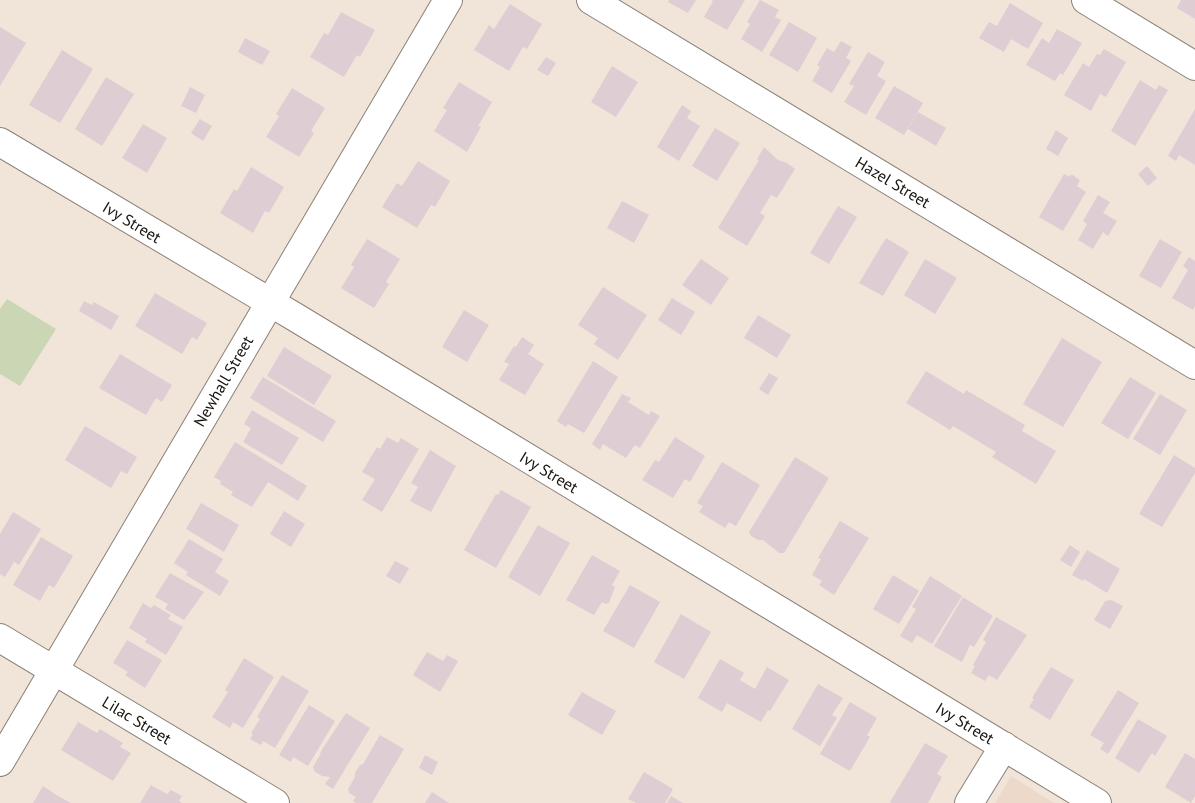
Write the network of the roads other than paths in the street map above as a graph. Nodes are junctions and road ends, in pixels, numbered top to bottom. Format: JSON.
{"nodes":[{"id":1,"x":448,"y":0,"type":"edge"},
{"id":2,"x":591,"y":0,"type":"edge"},
{"id":3,"x":1086,"y":0,"type":"edge"},
{"id":4,"x":1195,"y":66,"type":"edge"},
{"id":5,"x":0,"y":142,"type":"edge"},
{"id":6,"x":269,"y":302,"type":"junction"},
{"id":7,"x":1195,"y":365,"type":"edge"},
{"id":8,"x":0,"y":638,"type":"edge"},
{"id":9,"x":54,"y":670,"type":"junction"},
{"id":10,"x":1004,"y":746,"type":"junction"},
{"id":11,"x":0,"y":762,"type":"edge"},
{"id":12,"x":274,"y":803,"type":"edge"},
{"id":13,"x":969,"y":803,"type":"edge"},
{"id":14,"x":1097,"y":803,"type":"edge"}],
"edges":[{"from":1,"to":6,"type":"street","name":"Newhall Street"},
{"from":2,"to":7,"type":"street","name":"Hazel Street"},
{"from":3,"to":4,"type":"street"},
{"from":5,"to":6,"type":"street","name":"Ivy Street"},
{"from":6,"to":9,"type":"street","name":"Newhall Street"},
{"from":6,"to":10,"type":"street","name":"Ivy Street"},
{"from":8,"to":9,"type":"street","name":"Lilac Street"},
{"from":9,"to":11,"type":"street","name":"Newhall Street"},
{"from":9,"to":12,"type":"street","name":"Lilac Street"},
{"from":10,"to":13,"type":"street"},
{"from":10,"to":14,"type":"street","name":"Ivy Street"}]}
